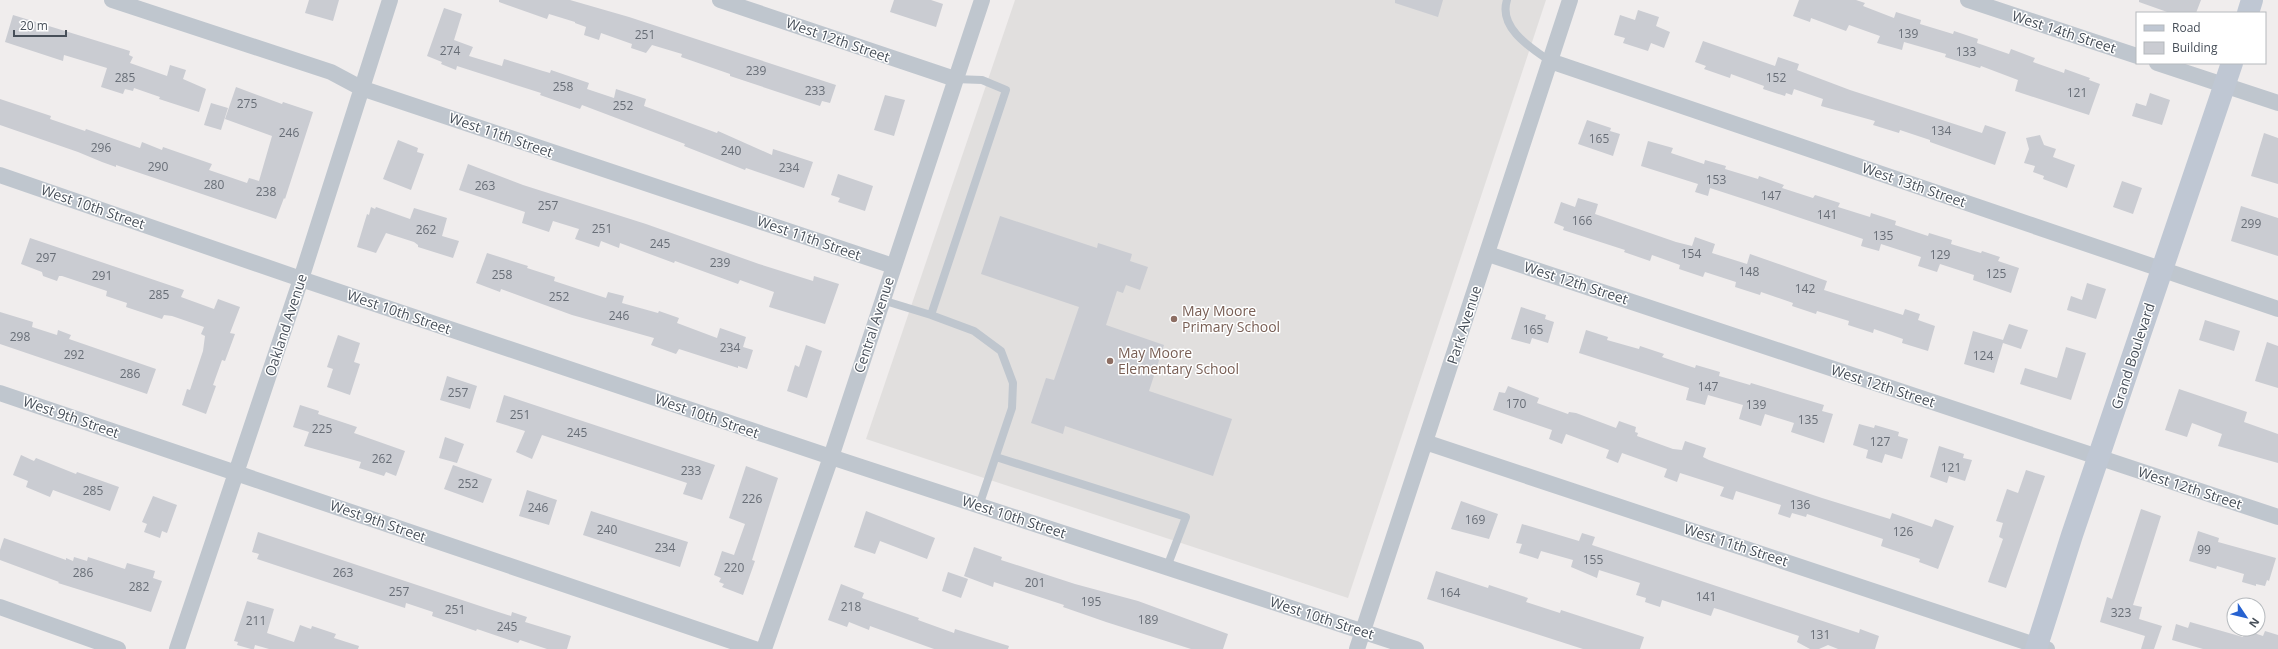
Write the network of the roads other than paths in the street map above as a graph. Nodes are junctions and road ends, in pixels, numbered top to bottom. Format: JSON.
{"nodes":[{"id":1,"x":112,"y":0,"type":"edge"},
{"id":2,"x":390,"y":0,"type":"edge"},
{"id":3,"x":720,"y":0,"type":"edge"},
{"id":4,"x":982,"y":0,"type":"edge"},
{"id":5,"x":1507,"y":0,"type":"edge"},
{"id":6,"x":1570,"y":0,"type":"edge"},
{"id":7,"x":1968,"y":0,"type":"edge"},
{"id":8,"x":2252,"y":0,"type":"edge"},
{"id":9,"x":2248,"y":12,"type":"edge"},
{"id":10,"x":2136,"y":56,"type":"edge"},
{"id":11,"x":1550,"y":61,"type":"junction"},
{"id":12,"x":2160,"y":64,"type":"edge"},
{"id":13,"x":2232,"y":64,"type":"edge"},
{"id":14,"x":955,"y":79,"type":"junction"},
{"id":15,"x":2224,"y":85,"type":"junction"},
{"id":16,"x":361,"y":88,"type":"junction"},
{"id":17,"x":2278,"y":103,"type":"edge"},
{"id":18,"x":0,"y":175,"type":"edge"},
{"id":19,"x":1488,"y":254,"type":"junction"},
{"id":20,"x":893,"y":266,"type":"junction"},
{"id":21,"x":2161,"y":270,"type":"junction"},
{"id":22,"x":301,"y":279,"type":"junction"},
{"id":23,"x":882,"y":300,"type":"junction"},
{"id":24,"x":2278,"y":309,"type":"edge"},
{"id":25,"x":930,"y":315,"type":"junction"},
{"id":26,"x":0,"y":393,"type":"edge"},
{"id":27,"x":1425,"y":442,"type":"junction"},
{"id":28,"x":831,"y":457,"type":"junction"},
{"id":29,"x":996,"y":457,"type":"junction"},
{"id":30,"x":2099,"y":458,"type":"junction"},
{"id":31,"x":236,"y":474,"type":"junction"},
{"id":32,"x":979,"y":506,"type":"junction"},
{"id":33,"x":2278,"y":517,"type":"edge"},
{"id":34,"x":1167,"y":567,"type":"junction"},
{"id":35,"x":0,"y":607,"type":"edge"},
{"id":36,"x":1363,"y":631,"type":"junction"},
{"id":37,"x":2040,"y":648,"type":"edge"},
{"id":38,"x":118,"y":649,"type":"edge"},
{"id":39,"x":177,"y":649,"type":"edge"},
{"id":40,"x":756,"y":649,"type":"edge"},
{"id":41,"x":764,"y":649,"type":"edge"},
{"id":42,"x":1357,"y":649,"type":"edge"},
{"id":43,"x":1416,"y":649,"type":"edge"}],
"edges":[{"from":1,"to":16,"type":"street","name":"West 11th Street"},
{"from":2,"to":16,"type":"street","name":"Oakland Avenue"},
{"from":3,"to":14,"type":"street","name":"West 12th Street"},
{"from":4,"to":14,"type":"street","name":"Central Avenue"},
{"from":5,"to":11,"type":"lane"},
{"from":6,"to":11,"type":"street","name":"Park Avenue"},
{"from":7,"to":10,"type":"street","name":"West 14th Street"},
{"from":8,"to":9,"type":"street"},
{"from":11,"to":19,"type":"street","name":"Park Avenue"},
{"from":11,"to":21,"type":"street","name":"West 13th Street"},
{"from":12,"to":15,"type":"street"},
{"from":13,"to":15,"type":"street","name":"Grand Boulevard"},
{"from":14,"to":20,"type":"street","name":"Central Avenue"},
{"from":14,"to":25,"type":"lane"},
{"from":15,"to":17,"type":"street"},
{"from":15,"to":21,"type":"street","name":"Grand Boulevard"},
{"from":16,"to":20,"type":"street","name":"West 11th Street"},
{"from":16,"to":22,"type":"street","name":"Oakland Avenue"},
{"from":18,"to":22,"type":"street","name":"West 10th Street"},
{"from":19,"to":27,"type":"street","name":"Park Avenue"},
{"from":19,"to":30,"type":"street","name":"West 12th Street"},
{"from":20,"to":23,"type":"street","name":"Central Avenue"},
{"from":21,"to":24,"type":"street","name":"West 13th Street"},
{"from":21,"to":30,"type":"street","name":"Grand Boulevard"},
{"from":22,"to":28,"type":"street","name":"West 10th Street"},
{"from":22,"to":31,"type":"street","name":"Oakland Avenue"},
{"from":23,"to":25,"type":"lane"},
{"from":23,"to":28,"type":"street","name":"Central Avenue"},
{"from":25,"to":29,"type":"lane"},
{"from":26,"to":31,"type":"street","name":"West 9th Street"},
{"from":27,"to":36,"type":"street","name":"Park Avenue"},
{"from":27,"to":37,"type":"street","name":"West 11th Street"},
{"from":28,"to":32,"type":"street","name":"West 10th Street"},
{"from":28,"to":41,"type":"street","name":"Central Avenue"},
{"from":29,"to":32,"type":"lane"},
{"from":29,"to":34,"type":"lane"},
{"from":30,"to":33,"type":"street","name":"West 12th Street"},
{"from":30,"to":37,"type":"street","name":"Grand Boulevard"},
{"from":31,"to":39,"type":"street","name":"Oakland Avenue"},
{"from":31,"to":40,"type":"street","name":"West 9th Street"},
{"from":32,"to":34,"type":"street","name":"West 10th Street"},
{"from":34,"to":36,"type":"street","name":"West 10th Street"},
{"from":35,"to":38,"type":"street"},
{"from":36,"to":42,"type":"street","name":"Park Avenue"},
{"from":36,"to":43,"type":"street","name":"West 10th Street"}]}
